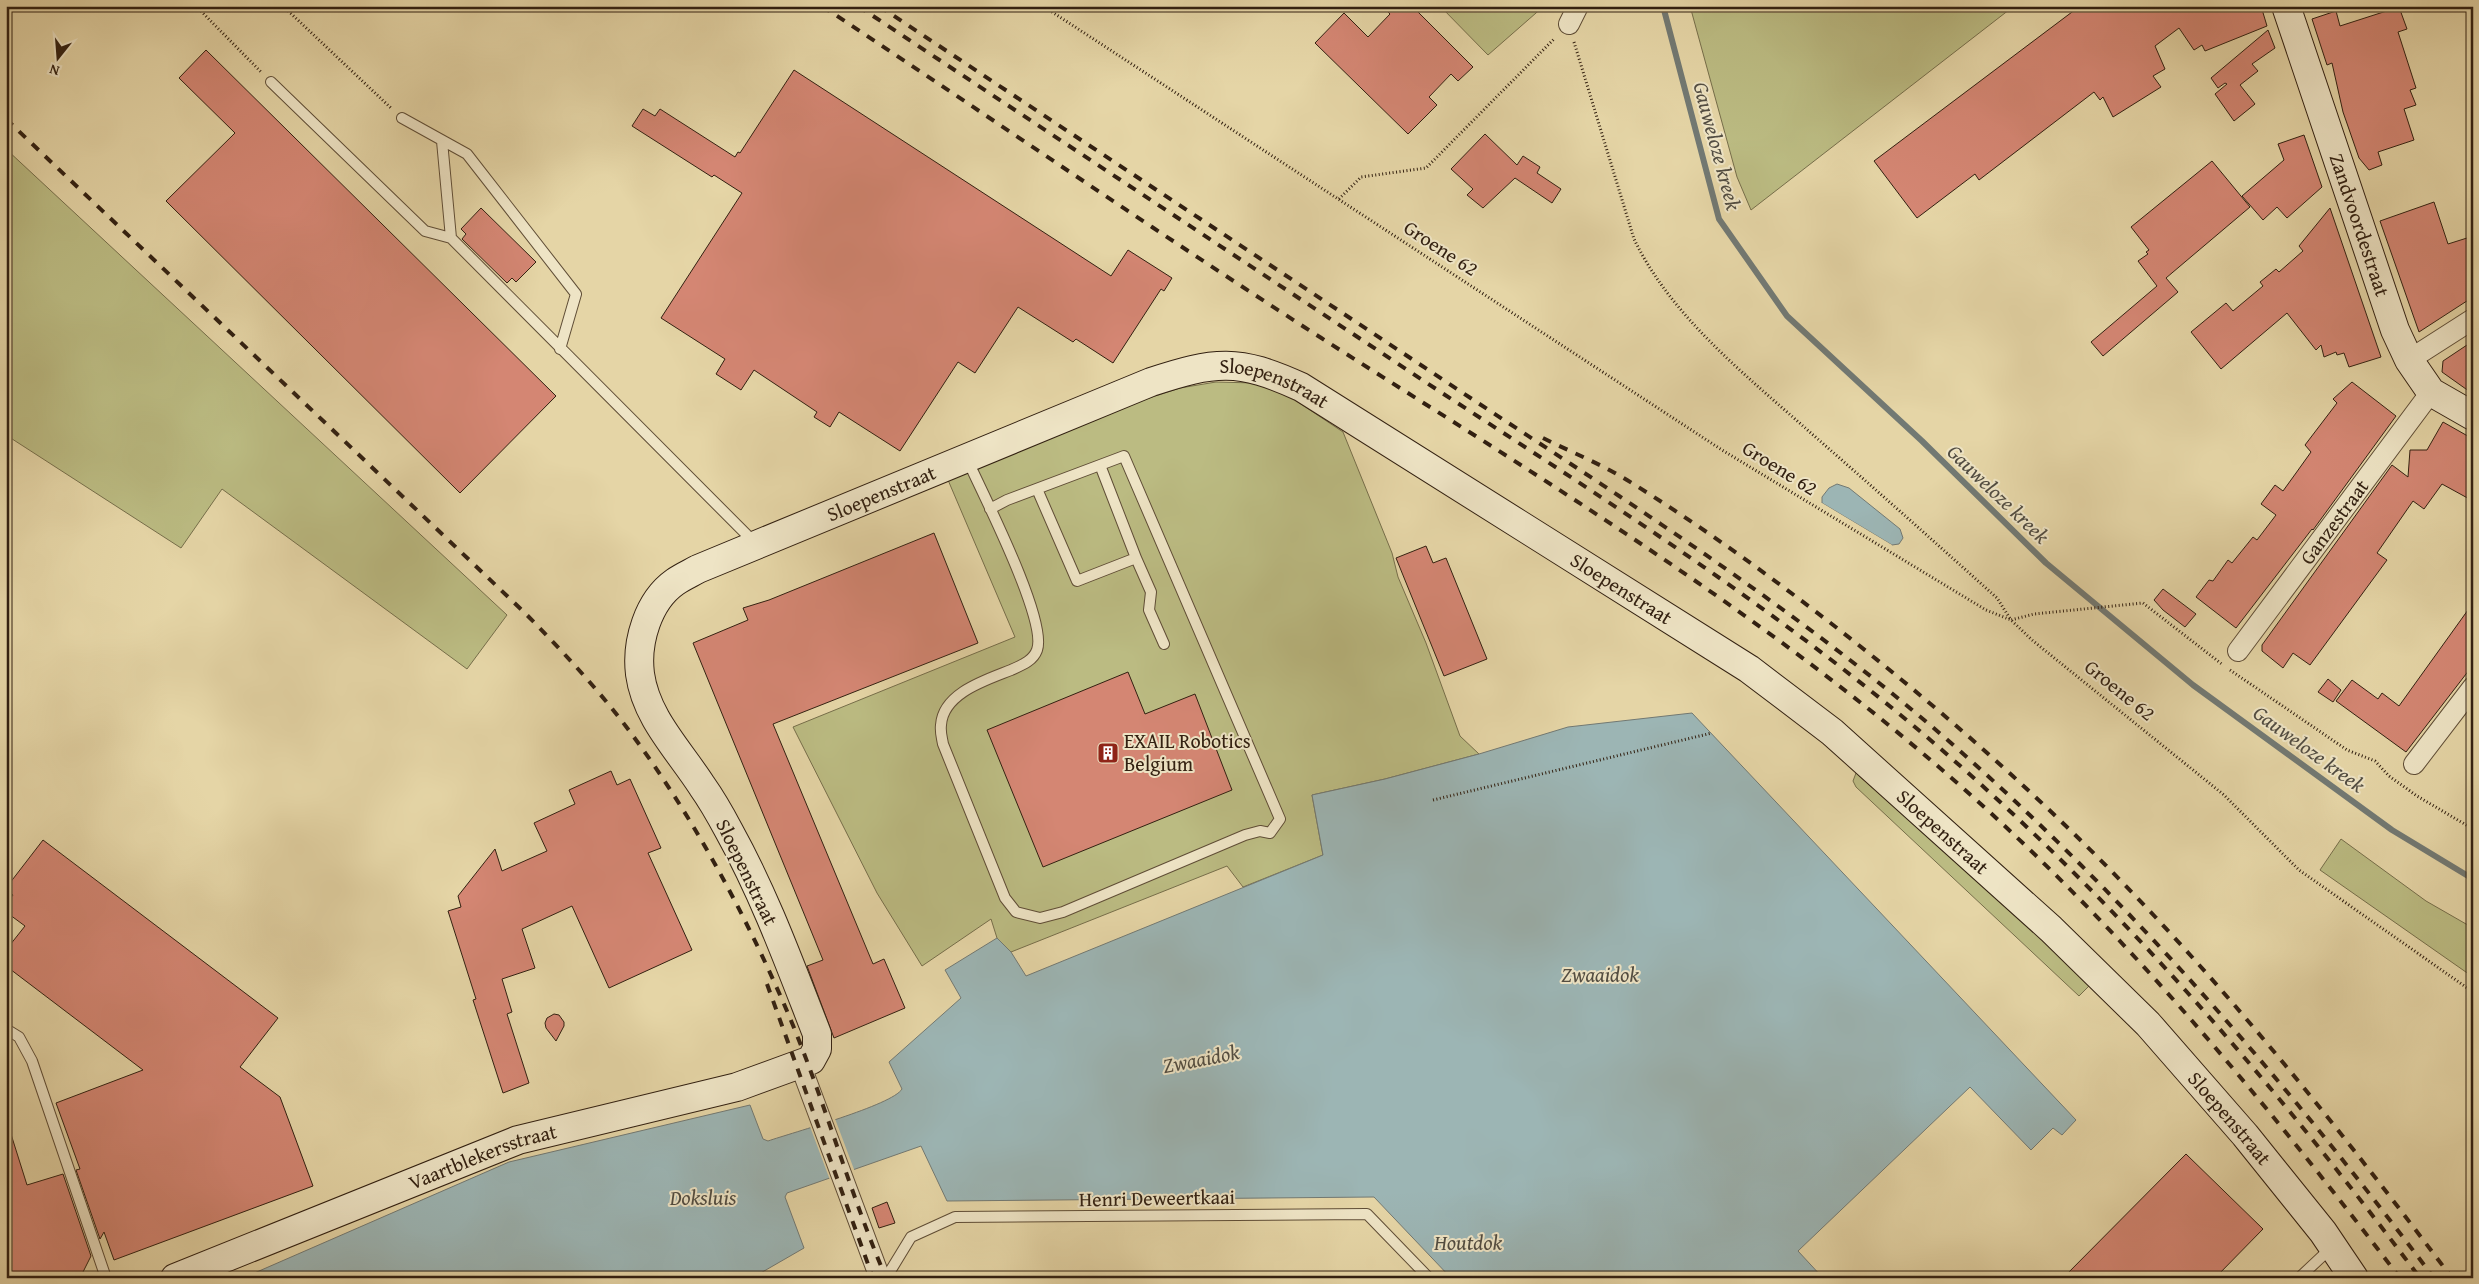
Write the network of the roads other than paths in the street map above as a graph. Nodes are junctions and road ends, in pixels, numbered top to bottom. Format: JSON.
{"nodes":[{"id":1,"x":2286,"y":6,"type":"edge"},
{"id":2,"x":271,"y":82,"type":"road end"},
{"id":3,"x":402,"y":118,"type":"road end"},
{"id":4,"x":442,"y":141,"type":"junction"},
{"id":5,"x":451,"y":238,"type":"junction"},
{"id":6,"x":2473,"y":319,"type":"edge"},
{"id":7,"x":560,"y":349,"type":"junction"},
{"id":8,"x":2409,"y":360,"type":"junction"},
{"id":9,"x":2432,"y":392,"type":"junction"},
{"id":10,"x":2473,"y":416,"type":"edge"},
{"id":11,"x":967,"y":458,"type":"junction"},
{"id":12,"x":1100,"y":465,"type":"junction"},
{"id":13,"x":1037,"y":489,"type":"junction"},
{"id":14,"x":990,"y":509,"type":"junction"},
{"id":15,"x":756,"y":544,"type":"junction"},
{"id":16,"x":1136,"y":558,"type":"junction"},
{"id":17,"x":1164,"y":644,"type":"dead end"},
{"id":18,"x":2238,"y":651,"type":"dead end"},
{"id":19,"x":2473,"y":687,"type":"edge"},
{"id":20,"x":2414,"y":764,"type":"dead end"},
{"id":21,"x":6,"y":1029,"type":"edge"},
{"id":22,"x":800,"y":1064,"type":"junction"},
{"id":23,"x":2333,"y":1246,"type":"junction"},
{"id":24,"x":106,"y":1278,"type":"edge"},
{"id":25,"x":175,"y":1278,"type":"edge"},
{"id":26,"x":880,"y":1278,"type":"edge"},
{"id":27,"x":886,"y":1278,"type":"edge"},
{"id":28,"x":1428,"y":1278,"type":"edge"},
{"id":29,"x":2299,"y":1278,"type":"edge"},
{"id":30,"x":2354,"y":1278,"type":"edge"}],
"edges":[{"from":1,"to":8,"type":"street","name":"Zandvoordestraat"},
{"from":2,"to":5,"type":"lane"},
{"from":3,"to":4,"type":"lane"},
{"from":4,"to":5,"type":"lane"},
{"from":4,"to":7,"type":"lane"},
{"from":5,"to":7,"type":"lane"},
{"from":6,"to":8,"type":"street"},
{"from":7,"to":15,"type":"lane"},
{"from":8,"to":9,"type":"street","name":"Zandvoordestraat"},
{"from":9,"to":10,"type":"street","name":"Zandvoordestraat"},
{"from":9,"to":18,"type":"street","name":"Ganzestraat"},
{"from":11,"to":14,"type":"lane"},
{"from":11,"to":15,"type":"street","name":"Sloepenstraat"},
{"from":11,"to":23,"type":"street","name":"Sloepenstraat"},
{"from":12,"to":13,"type":"lane"},
{"from":12,"to":14,"type":"lane"},
{"from":12,"to":16,"type":"lane"},
{"from":13,"to":14,"type":"lane"},
{"from":13,"to":16,"type":"lane"},
{"from":15,"to":22,"type":"street","name":"Sloepenstraat"},
{"from":16,"to":17,"type":"lane"},
{"from":19,"to":20,"type":"street"},
{"from":21,"to":24,"type":"lane"},
{"from":22,"to":25,"type":"street","name":"Vaartblekersstraat"},
{"from":22,"to":26,"type":"street"},
{"from":23,"to":29,"type":"lane"},
{"from":23,"to":30,"type":"street","name":"Sloepenstraat"},
{"from":27,"to":28,"type":"lane","name":"Henri Deweertkaai"}]}
